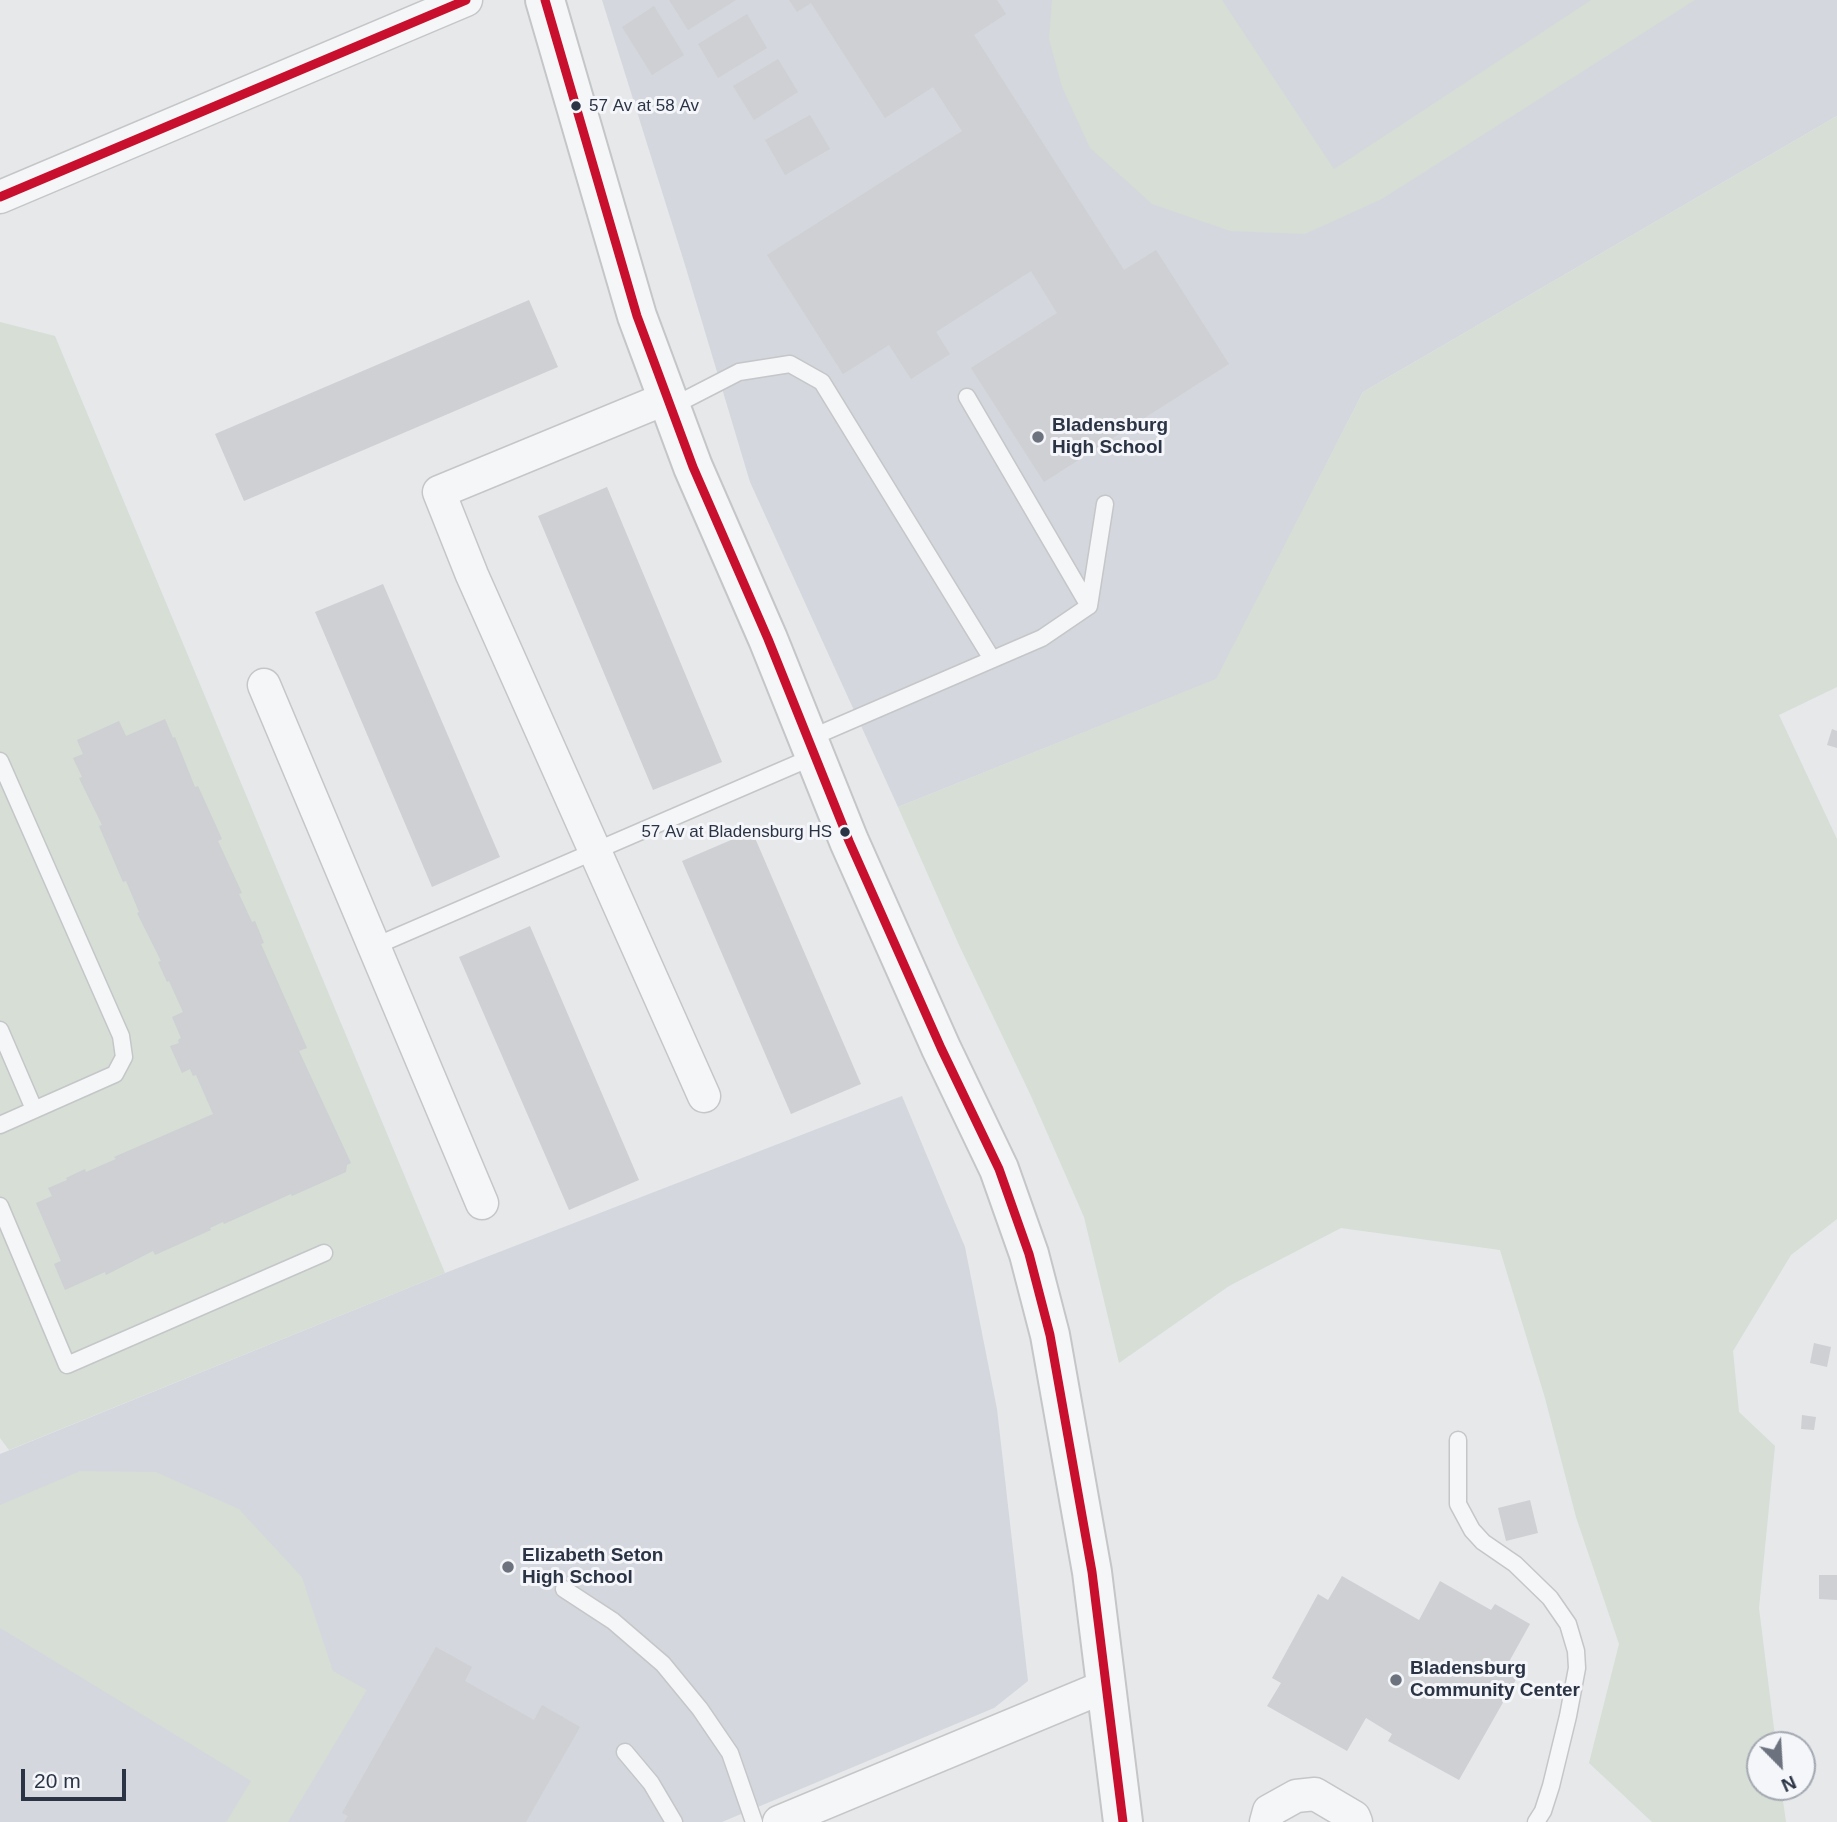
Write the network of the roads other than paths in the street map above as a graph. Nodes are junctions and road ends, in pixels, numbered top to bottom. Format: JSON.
{"nodes":[{"id":1,"x":466,"y":0,"type":"edge"},
{"id":2,"x":545,"y":0,"type":"edge"},
{"id":3,"x":0,"y":197,"type":"edge"},
{"id":4,"x":967,"y":397,"type":"dead end"},
{"id":5,"x":669,"y":403,"type":"junction"},
{"id":6,"x":1105,"y":504,"type":"dead end"},
{"id":7,"x":1089,"y":606,"type":"junction"},
{"id":8,"x":992,"y":659,"type":"junction"},
{"id":9,"x":264,"y":685,"type":"dead end"},
{"id":10,"x":812,"y":747,"type":"junction"},
{"id":11,"x":0,"y":761,"type":"edge"},
{"id":12,"x":596,"y":852,"type":"junction"},
{"id":13,"x":373,"y":947,"type":"junction"},
{"id":14,"x":0,"y":1030,"type":"edge"},
{"id":15,"x":704,"y":1096,"type":"dead end"},
{"id":16,"x":34,"y":1110,"type":"junction"},
{"id":17,"x":0,"y":1125,"type":"edge"},
{"id":18,"x":482,"y":1203,"type":"dead end"},
{"id":19,"x":0,"y":1206,"type":"edge"},
{"id":20,"x":324,"y":1252,"type":"dead end"},
{"id":21,"x":1458,"y":1440,"type":"dead end"},
{"id":22,"x":564,"y":1589,"type":"dead end"},
{"id":23,"x":1106,"y":1686,"type":"junction"},
{"id":24,"x":625,"y":1752,"type":"dead end"},
{"id":25,"x":674,"y":1822,"type":"edge"},
{"id":26,"x":754,"y":1822,"type":"edge"},
{"id":27,"x":779,"y":1822,"type":"edge"},
{"id":28,"x":1123,"y":1822,"type":"edge"},
{"id":29,"x":1266,"y":1822,"type":"edge"},
{"id":30,"x":1356,"y":1822,"type":"edge"},
{"id":31,"x":1536,"y":1822,"type":"edge"}],
"edges":[{"from":1,"to":3,"type":"street"},
{"from":2,"to":5,"type":"street"},
{"from":4,"to":7,"type":"lane"},
{"from":5,"to":8,"type":"lane"},
{"from":5,"to":10,"type":"street"},
{"from":5,"to":12,"type":"street"},
{"from":6,"to":7,"type":"lane"},
{"from":7,"to":8,"type":"lane"},
{"from":8,"to":10,"type":"lane"},
{"from":9,"to":13,"type":"street"},
{"from":10,"to":12,"type":"lane"},
{"from":10,"to":23,"type":"street"},
{"from":11,"to":16,"type":"lane"},
{"from":12,"to":13,"type":"lane"},
{"from":12,"to":15,"type":"street"},
{"from":13,"to":18,"type":"street"},
{"from":14,"to":16,"type":"lane"},
{"from":16,"to":17,"type":"lane"},
{"from":19,"to":20,"type":"lane"},
{"from":21,"to":31,"type":"lane"},
{"from":22,"to":26,"type":"lane"},
{"from":23,"to":27,"type":"street"},
{"from":23,"to":28,"type":"street"},
{"from":24,"to":25,"type":"lane"},
{"from":29,"to":30,"type":"street"}]}
